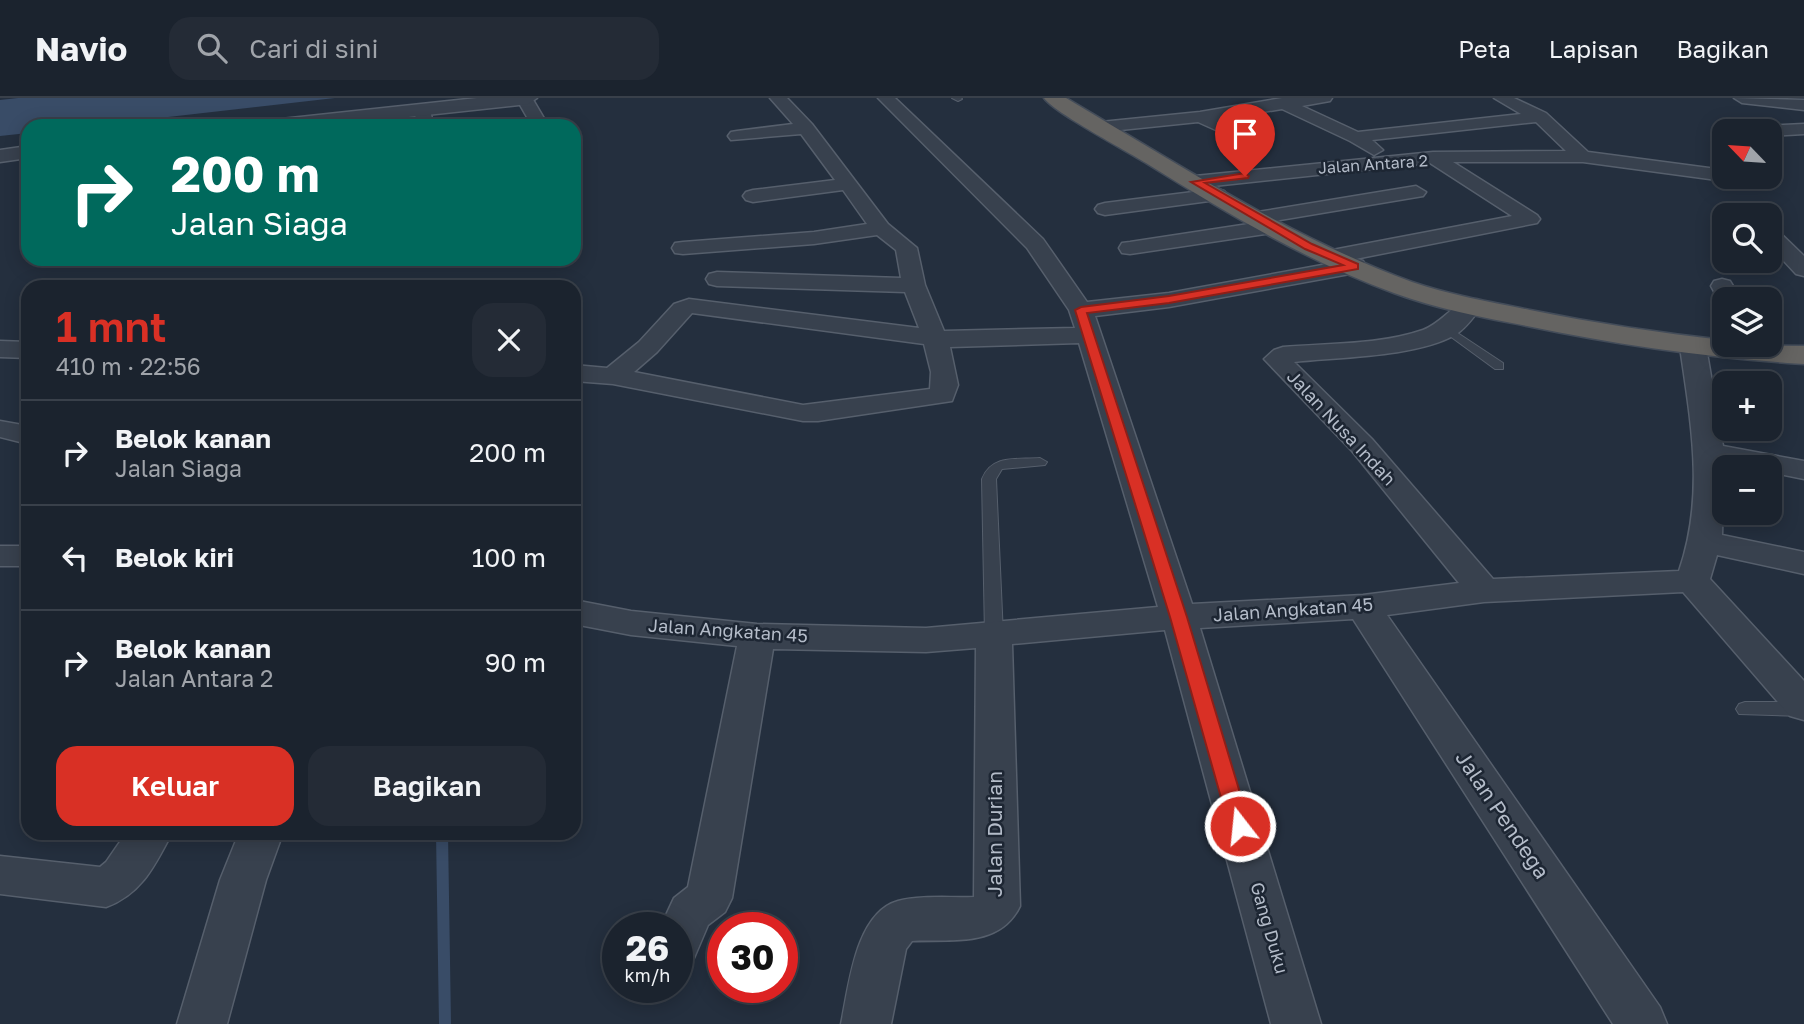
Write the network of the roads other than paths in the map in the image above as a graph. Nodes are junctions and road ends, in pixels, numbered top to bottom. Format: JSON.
{"nodes":[{"id":1,"x":526,"y":98,"type":"edge"},
{"id":2,"x":778,"y":98,"type":"edge"},
{"id":3,"x":886,"y":98,"type":"edge"},
{"id":4,"x":1053,"y":98,"type":"edge"},
{"id":5,"x":1324,"y":98,"type":"edge"},
{"id":6,"x":1502,"y":98,"type":"edge"},
{"id":7,"x":1742,"y":98,"type":"edge"},
{"id":8,"x":1278,"y":102,"type":"edge"},
{"id":9,"x":1804,"y":105,"type":"edge"},
{"id":10,"x":1200,"y":117,"type":"junction"},
{"id":11,"x":1540,"y":117,"type":"junction"},
{"id":12,"x":424,"y":118,"type":"edge"},
{"id":13,"x":403,"y":119,"type":"edge"},
{"id":14,"x":536,"y":119,"type":"edge"},
{"id":15,"x":1101,"y":127,"type":"junction"},
{"id":16,"x":806,"y":128,"type":"junction"},
{"id":17,"x":1804,"y":130,"type":"edge"},
{"id":18,"x":1782,"y":131,"type":"edge"},
{"id":19,"x":737,"y":136,"type":"dead end"},
{"id":20,"x":1356,"y":137,"type":"junction"},
{"id":21,"x":1258,"y":144,"type":"dead end"},
{"id":22,"x":21,"y":153,"type":"edge"},
{"id":23,"x":0,"y":156,"type":"edge"},
{"id":24,"x":1433,"y":157,"type":"junction"},
{"id":25,"x":1583,"y":157,"type":"junction"},
{"id":26,"x":1390,"y":161,"type":"junction"},
{"id":27,"x":1712,"y":174,"type":"edge"},
{"id":28,"x":848,"y":184,"type":"junction"},
{"id":29,"x":1201,"y":185,"type":"junction"},
{"id":30,"x":1416,"y":192,"type":"dead end"},
{"id":31,"x":1090,"y":193,"type":"dead end"},
{"id":32,"x":754,"y":195,"type":"dead end"},
{"id":33,"x":1105,"y":209,"type":"dead end"},
{"id":34,"x":1265,"y":223,"type":"junction"},
{"id":35,"x":881,"y":228,"type":"junction"},
{"id":36,"x":1782,"y":247,"type":"edge"},
{"id":37,"x":683,"y":248,"type":"dead end"},
{"id":38,"x":1130,"y":248,"type":"dead end"},
{"id":39,"x":1330,"y":257,"type":"junction"},
{"id":40,"x":1354,"y":266,"type":"junction"},
{"id":41,"x":1804,"y":270,"type":"edge"},
{"id":42,"x":717,"y":279,"type":"dead end"},
{"id":43,"x":914,"y":285,"type":"junction"},
{"id":44,"x":1469,"y":307,"type":"junction"},
{"id":45,"x":1085,"y":322,"type":"junction"},
{"id":46,"x":1447,"y":329,"type":"junction"},
{"id":47,"x":935,"y":337,"type":"junction"},
{"id":48,"x":1693,"y":347,"type":"junction"},
{"id":49,"x":1712,"y":348,"type":"edge"},
{"id":50,"x":0,"y":349,"type":"edge"},
{"id":51,"x":21,"y":350,"type":"edge"},
{"id":52,"x":1782,"y":352,"type":"edge"},
{"id":53,"x":1804,"y":355,"type":"edge"},
{"id":54,"x":1499,"y":366,"type":"dead end"},
{"id":55,"x":581,"y":374,"type":"edge"},
{"id":56,"x":613,"y":376,"type":"junction"},
{"id":57,"x":0,"y":429,"type":"edge"},
{"id":58,"x":21,"y":434,"type":"edge"},
{"id":59,"x":1710,"y":452,"type":"junction"},
{"id":60,"x":1040,"y":462,"type":"dead end"},
{"id":61,"x":1804,"y":470,"type":"edge"},
{"id":62,"x":1705,"y":542,"type":"junction"},
{"id":63,"x":1804,"y":563,"type":"edge"},
{"id":64,"x":1692,"y":582,"type":"junction"},
{"id":65,"x":1484,"y":591,"type":"junction"},
{"id":66,"x":1363,"y":607,"type":"junction"},
{"id":67,"x":581,"y":613,"type":"edge"},
{"id":68,"x":1179,"y":617,"type":"junction"},
{"id":69,"x":993,"y":635,"type":"junction"},
{"id":70,"x":757,"y":636,"type":"junction"},
{"id":71,"x":1804,"y":707,"type":"edge"},
{"id":72,"x":1745,"y":709,"type":"dead end"},
{"id":73,"x":145,"y":840,"type":"edge"},
{"id":74,"x":258,"y":840,"type":"edge"},
{"id":75,"x":0,"y":875,"type":"edge"},
{"id":76,"x":690,"y":912,"type":"edge"},
{"id":77,"x":202,"y":1024,"type":"edge"},
{"id":78,"x":866,"y":1024,"type":"edge"},
{"id":79,"x":1296,"y":1024,"type":"edge"},
{"id":80,"x":1642,"y":1024,"type":"edge"}],
"edges":[{"from":1,"to":12,"type":"street"},
{"from":1,"to":14,"type":"street"},
{"from":2,"to":16,"type":"street"},
{"from":3,"to":45,"type":"street","name":"Gang Duku"},
{"from":4,"to":15,"type":"highway"},
{"from":5,"to":8,"type":"street"},
{"from":6,"to":11,"type":"street"},
{"from":7,"to":9,"type":"street"},
{"from":8,"to":10,"type":"street"},
{"from":8,"to":20,"type":"street"},
{"from":10,"to":15,"type":"street"},
{"from":10,"to":21,"type":"street"},
{"from":11,"to":20,"type":"street"},
{"from":11,"to":25,"type":"street"},
{"from":12,"to":13,"type":"street"},
{"from":15,"to":29,"type":"highway"},
{"from":16,"to":19,"type":"street"},
{"from":16,"to":28,"type":"street"},
{"from":17,"to":18,"type":"street"},
{"from":20,"to":26,"type":"street"},
{"from":22,"to":23,"type":"street"},
{"from":24,"to":25,"type":"street"},
{"from":24,"to":26,"type":"street","name":"Jalan Antara 2"},
{"from":24,"to":39,"type":"street","name":"Jalan Antara 2"},
{"from":25,"to":27,"type":"street"},
{"from":26,"to":29,"type":"street","name":"Jalan Antara 2"},
{"from":28,"to":32,"type":"street"},
{"from":28,"to":35,"type":"street"},
{"from":29,"to":31,"type":"street"},
{"from":29,"to":33,"type":"street"},
{"from":29,"to":34,"type":"highway"},
{"from":30,"to":34,"type":"street"},
{"from":34,"to":38,"type":"street"},
{"from":34,"to":39,"type":"highway"},
{"from":35,"to":37,"type":"street"},
{"from":35,"to":43,"type":"street"},
{"from":36,"to":41,"type":"street"},
{"from":39,"to":40,"type":"highway"},
{"from":40,"to":44,"type":"highway"},
{"from":40,"to":45,"type":"street"},
{"from":42,"to":43,"type":"street"},
{"from":43,"to":47,"type":"street"},
{"from":44,"to":46,"type":"street","name":"Jalan Nusa Indah"},
{"from":44,"to":48,"type":"highway"},
{"from":45,"to":47,"type":"street"},
{"from":45,"to":68,"type":"street","name":"Gang Duku"},
{"from":46,"to":54,"type":"lane"},
{"from":46,"to":65,"type":"street","name":"Jalan Nusa Indah"},
{"from":47,"to":56,"type":"street"},
{"from":47,"to":56,"type":"street"},
{"from":48,"to":49,"type":"highway"},
{"from":48,"to":59,"type":"street"},
{"from":50,"to":51,"type":"street"},
{"from":52,"to":53,"type":"highway"},
{"from":55,"to":56,"type":"street"},
{"from":57,"to":58,"type":"street"},
{"from":59,"to":61,"type":"street"},
{"from":59,"to":62,"type":"street"},
{"from":60,"to":69,"type":"lane"},
{"from":62,"to":63,"type":"street"},
{"from":62,"to":64,"type":"street"},
{"from":64,"to":65,"type":"street","name":"Jalan Angkatan 45"},
{"from":64,"to":71,"type":"street"},
{"from":65,"to":66,"type":"street","name":"Jalan Angkatan 45"},
{"from":66,"to":68,"type":"street","name":"Jalan Angkatan 45"},
{"from":66,"to":80,"type":"street","name":"Jalan Pendega"},
{"from":67,"to":70,"type":"street","name":"Jalan Angkatan 45"},
{"from":68,"to":69,"type":"street","name":"Jalan Angkatan 45"},
{"from":68,"to":79,"type":"street","name":"Gang Duku"},
{"from":69,"to":70,"type":"street","name":"Jalan Angkatan 45"},
{"from":69,"to":78,"type":"street","name":"Jalan Durian"},
{"from":70,"to":76,"type":"street"},
{"from":71,"to":72,"type":"lane"},
{"from":73,"to":75,"type":"street"},
{"from":74,"to":77,"type":"street"}]}
